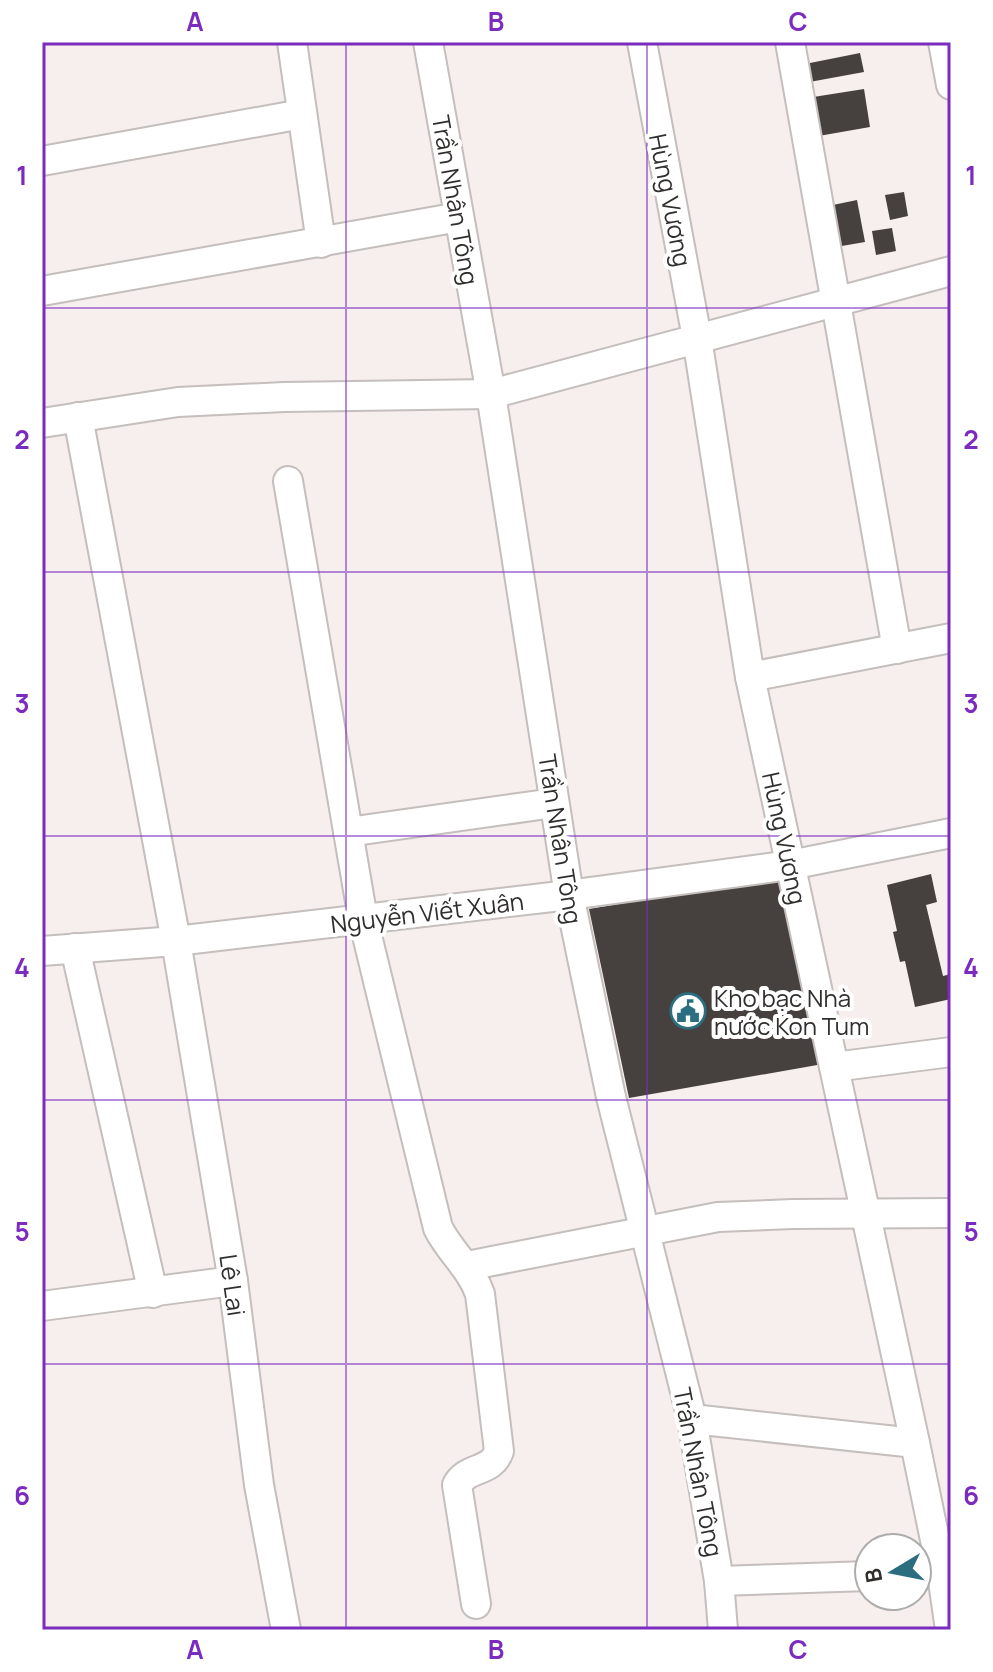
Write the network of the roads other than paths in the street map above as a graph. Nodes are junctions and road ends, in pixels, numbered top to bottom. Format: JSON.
{"nodes":[{"id":1,"x":292,"y":42,"type":"edge"},
{"id":2,"x":428,"y":42,"type":"edge"},
{"id":3,"x":642,"y":42,"type":"edge"},
{"id":4,"x":790,"y":42,"type":"edge"},
{"id":5,"x":943,"y":42,"type":"edge"},
{"id":6,"x":951,"y":85,"type":"edge"},
{"id":7,"x":302,"y":114,"type":"junction"},
{"id":8,"x":42,"y":161,"type":"edge"},
{"id":9,"x":459,"y":217,"type":"junction"},
{"id":10,"x":321,"y":243,"type":"junction"},
{"id":11,"x":951,"y":271,"type":"edge"},
{"id":12,"x":42,"y":291,"type":"edge"},
{"id":13,"x":835,"y":300,"type":"junction"},
{"id":14,"x":697,"y":338,"type":"junction"},
{"id":15,"x":491,"y":394,"type":"junction"},
{"id":16,"x":78,"y":417,"type":"junction"},
{"id":17,"x":42,"y":423,"type":"edge"},
{"id":18,"x":288,"y":481,"type":"dead end"},
{"id":19,"x":951,"y":638,"type":"edge"},
{"id":20,"x":897,"y":649,"type":"junction"},
{"id":21,"x":750,"y":677,"type":"junction"},
{"id":22,"x":554,"y":803,"type":"junction"},
{"id":23,"x":348,"y":832,"type":"junction"},
{"id":24,"x":951,"y":833,"type":"edge"},
{"id":25,"x":790,"y":865,"type":"junction"},
{"id":26,"x":569,"y":895,"type":"junction"},
{"id":27,"x":363,"y":919,"type":"junction"},
{"id":28,"x":176,"y":941,"type":"junction"},
{"id":29,"x":75,"y":948,"type":"junction"},
{"id":30,"x":42,"y":951,"type":"edge"},
{"id":31,"x":951,"y":1052,"type":"edge"},
{"id":32,"x":834,"y":1067,"type":"junction"},
{"id":33,"x":866,"y":1213,"type":"junction"},
{"id":34,"x":951,"y":1213,"type":"edge"},
{"id":35,"x":643,"y":1232,"type":"junction"},
{"id":36,"x":467,"y":1266,"type":"junction"},
{"id":37,"x":233,"y":1281,"type":"junction"},
{"id":38,"x":153,"y":1293,"type":"junction"},
{"id":39,"x":42,"y":1306,"type":"edge"},
{"id":40,"x":692,"y":1419,"type":"junction"},
{"id":41,"x":915,"y":1443,"type":"junction"},
{"id":42,"x":937,"y":1574,"type":"edge"},
{"id":43,"x":853,"y":1577,"type":"edge"},
{"id":44,"x":719,"y":1581,"type":"junction"},
{"id":45,"x":476,"y":1604,"type":"dead end"},
{"id":46,"x":286,"y":1630,"type":"edge"},
{"id":47,"x":723,"y":1630,"type":"edge"},
{"id":48,"x":950,"y":1630,"type":"edge"}],
"edges":[{"from":1,"to":7,"type":"street"},
{"from":2,"to":9,"type":"street","name":"Trần Nhân Tông"},
{"from":3,"to":14,"type":"street","name":"Hùng Vương"},
{"from":4,"to":13,"type":"street"},
{"from":5,"to":6,"type":"street"},
{"from":7,"to":8,"type":"street"},
{"from":7,"to":10,"type":"street"},
{"from":9,"to":10,"type":"street"},
{"from":9,"to":15,"type":"street","name":"Trần Nhân Tông"},
{"from":10,"to":12,"type":"street"},
{"from":11,"to":13,"type":"street"},
{"from":13,"to":14,"type":"street"},
{"from":13,"to":20,"type":"street"},
{"from":14,"to":15,"type":"street"},
{"from":14,"to":21,"type":"street","name":"Hùng Vương"},
{"from":15,"to":16,"type":"street"},
{"from":15,"to":22,"type":"street","name":"Trần Nhân Tông"},
{"from":16,"to":17,"type":"street"},
{"from":16,"to":28,"type":"street","name":"Lê Lai"},
{"from":18,"to":23,"type":"street"},
{"from":19,"to":20,"type":"street"},
{"from":20,"to":21,"type":"street"},
{"from":21,"to":25,"type":"street","name":"Hùng Vương"},
{"from":22,"to":23,"type":"street"},
{"from":22,"to":26,"type":"street","name":"Trần Nhân Tông"},
{"from":23,"to":27,"type":"street"},
{"from":24,"to":25,"type":"street","name":"Nguyễn Viết Xuân"},
{"from":25,"to":26,"type":"street","name":"Nguyễn Viết Xuân"},
{"from":25,"to":32,"type":"street","name":"Hùng Vương"},
{"from":26,"to":27,"type":"street","name":"Nguyễn Viết Xuân"},
{"from":26,"to":35,"type":"street","name":"Trần Nhân Tông"},
{"from":27,"to":28,"type":"street","name":"Nguyễn Viết Xuân"},
{"from":27,"to":36,"type":"street"},
{"from":28,"to":29,"type":"street","name":"Nguyễn Viết Xuân"},
{"from":28,"to":37,"type":"street","name":"Lê Lai"},
{"from":29,"to":30,"type":"street","name":"Nguyễn Viết Xuân"},
{"from":29,"to":38,"type":"street"},
{"from":31,"to":32,"type":"street"},
{"from":32,"to":33,"type":"street","name":"Hùng Vương"},
{"from":33,"to":34,"type":"street"},
{"from":33,"to":35,"type":"street"},
{"from":33,"to":41,"type":"street","name":"Hùng Vương"},
{"from":35,"to":36,"type":"street"},
{"from":35,"to":40,"type":"street","name":"Trần Nhân Tông"},
{"from":36,"to":45,"type":"street"},
{"from":37,"to":38,"type":"street"},
{"from":37,"to":46,"type":"street","name":"Lê Lai"},
{"from":38,"to":39,"type":"street"},
{"from":40,"to":41,"type":"street"},
{"from":40,"to":44,"type":"street","name":"Trần Nhân Tông"},
{"from":41,"to":42,"type":"street","name":"Hùng Vương"},
{"from":42,"to":48,"type":"street","name":"Hùng Vương"},
{"from":43,"to":44,"type":"street"},
{"from":44,"to":47,"type":"street","name":"Trần Nhân Tông"}]}
